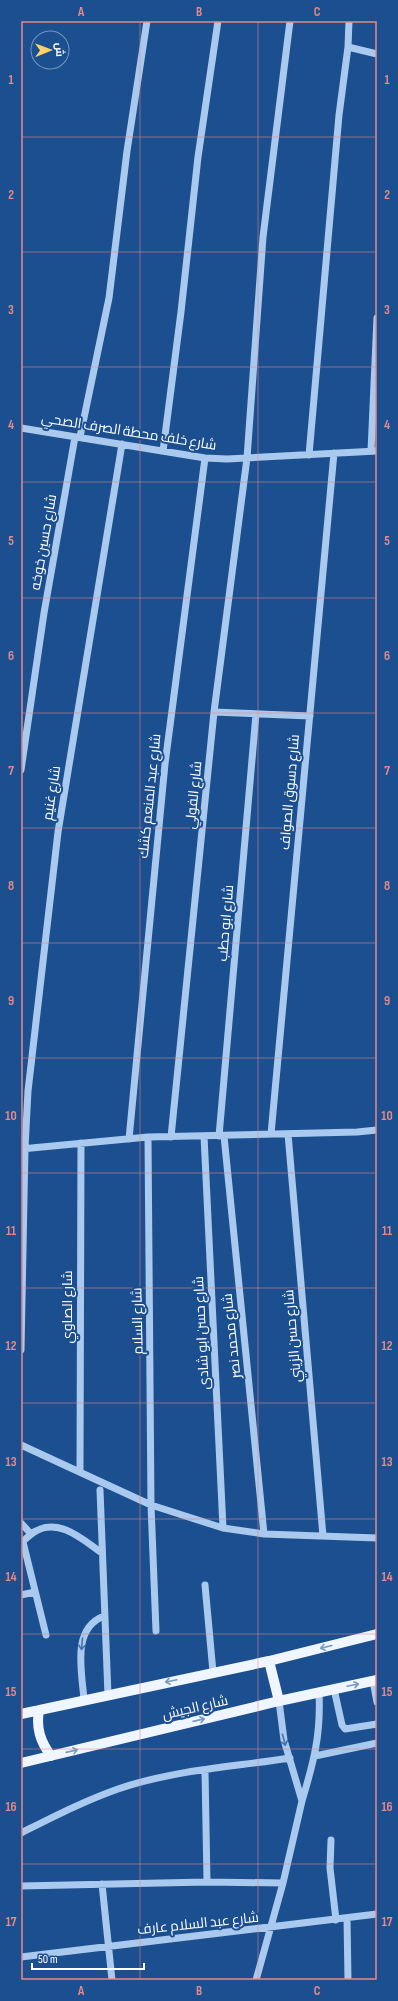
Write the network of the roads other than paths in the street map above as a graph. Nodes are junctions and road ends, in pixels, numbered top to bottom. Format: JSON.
{"nodes":[{"id":1,"x":147,"y":21,"type":"edge"},
{"id":2,"x":218,"y":21,"type":"edge"},
{"id":3,"x":290,"y":21,"type":"edge"},
{"id":4,"x":349,"y":21,"type":"edge"},
{"id":5,"x":348,"y":47,"type":"junction"},
{"id":6,"x":377,"y":54,"type":"edge"},
{"id":7,"x":377,"y":318,"type":"edge"},
{"id":8,"x":21,"y":428,"type":"edge"},
{"id":9,"x":78,"y":437,"type":"junction"},
{"id":10,"x":122,"y":444,"type":"junction"},
{"id":11,"x":162,"y":451,"type":"junction"},
{"id":12,"x":374,"y":451,"type":"edge"},
{"id":13,"x":334,"y":453,"type":"junction"},
{"id":14,"x":309,"y":455,"type":"junction"},
{"id":15,"x":205,"y":458,"type":"junction"},
{"id":16,"x":247,"y":458,"type":"junction"},
{"id":17,"x":214,"y":712,"type":"junction"},
{"id":18,"x":256,"y":714,"type":"junction"},
{"id":19,"x":310,"y":716,"type":"junction"},
{"id":20,"x":21,"y":770,"type":"edge"},
{"id":21,"x":377,"y":1130,"type":"edge"},
{"id":22,"x":271,"y":1134,"type":"junction"},
{"id":23,"x":288,"y":1134,"type":"junction"},
{"id":24,"x":204,"y":1136,"type":"junction"},
{"id":25,"x":222,"y":1136,"type":"junction"},
{"id":26,"x":171,"y":1137,"type":"junction"},
{"id":27,"x":148,"y":1138,"type":"junction"},
{"id":28,"x":128,"y":1139,"type":"junction"},
{"id":29,"x":81,"y":1143,"type":"junction"},
{"id":30,"x":23,"y":1148,"type":"edge"},
{"id":31,"x":21,"y":1350,"type":"edge"},
{"id":32,"x":21,"y":1444,"type":"edge"},
{"id":33,"x":80,"y":1470,"type":"junction"},
{"id":34,"x":100,"y":1490,"type":"dead end"},
{"id":35,"x":152,"y":1505,"type":"junction"},
{"id":36,"x":21,"y":1523,"type":"edge"},
{"id":37,"x":223,"y":1528,"type":"junction"},
{"id":38,"x":31,"y":1534,"type":"junction"},
{"id":39,"x":264,"y":1534,"type":"junction"},
{"id":40,"x":323,"y":1536,"type":"junction"},
{"id":41,"x":377,"y":1538,"type":"edge"},
{"id":42,"x":22,"y":1542,"type":"edge"},
{"id":43,"x":102,"y":1553,"type":"junction"},
{"id":44,"x":205,"y":1585,"type":"dead end"},
{"id":45,"x":35,"y":1592,"type":"junction"},
{"id":46,"x":21,"y":1595,"type":"edge"},
{"id":47,"x":104,"y":1616,"type":"junction"},
{"id":48,"x":156,"y":1631,"type":"dead end"},
{"id":49,"x":377,"y":1634,"type":"edge"},
{"id":50,"x":46,"y":1635,"type":"dead end"},
{"id":51,"x":269,"y":1661,"type":"junction"},
{"id":52,"x":213,"y":1672,"type":"junction"},
{"id":53,"x":375,"y":1681,"type":"edge"},
{"id":54,"x":334,"y":1689,"type":"junction"},
{"id":55,"x":319,"y":1693,"type":"junction"},
{"id":56,"x":108,"y":1695,"type":"junction"},
{"id":57,"x":84,"y":1700,"type":"junction"},
{"id":58,"x":279,"y":1701,"type":"junction"},
{"id":59,"x":377,"y":1702,"type":"edge"},
{"id":60,"x":39,"y":1710,"type":"junction"},
{"id":61,"x":21,"y":1714,"type":"edge"},
{"id":62,"x":377,"y":1724,"type":"edge"},
{"id":63,"x":377,"y":1743,"type":"edge"},
{"id":64,"x":51,"y":1756,"type":"junction"},
{"id":65,"x":315,"y":1756,"type":"junction"},
{"id":66,"x":290,"y":1758,"type":"junction"},
{"id":67,"x":21,"y":1764,"type":"edge"},
{"id":68,"x":205,"y":1771,"type":"junction"},
{"id":69,"x":302,"y":1801,"type":"junction"},
{"id":70,"x":21,"y":1833,"type":"edge"},
{"id":71,"x":331,"y":1840,"type":"dead end"},
{"id":72,"x":206,"y":1882,"type":"junction"},
{"id":73,"x":283,"y":1883,"type":"junction"},
{"id":74,"x":102,"y":1884,"type":"junction"},
{"id":75,"x":21,"y":1886,"type":"edge"},
{"id":76,"x":377,"y":1914,"type":"edge"},
{"id":77,"x":347,"y":1918,"type":"junction"},
{"id":78,"x":336,"y":1920,"type":"junction"},
{"id":79,"x":271,"y":1928,"type":"junction"},
{"id":80,"x":108,"y":1947,"type":"junction"},
{"id":81,"x":21,"y":1957,"type":"edge"},
{"id":82,"x":112,"y":1980,"type":"edge"},
{"id":83,"x":256,"y":1980,"type":"edge"},
{"id":84,"x":348,"y":1980,"type":"edge"}],
"edges":[{"from":1,"to":9,"type":"street","name":"شارع حسين خوخه"},
{"from":2,"to":11,"type":"street"},
{"from":3,"to":16,"type":"street","name":"شارع الفولي"},
{"from":4,"to":5,"type":"street"},
{"from":5,"to":6,"type":"street"},
{"from":5,"to":14,"type":"street"},
{"from":7,"to":12,"type":"street"},
{"from":8,"to":9,"type":"street","name":"شارع خلف محطة الصرف الصحي"},
{"from":9,"to":10,"type":"street","name":"شارع خلف محطة الصرف الصحي"},
{"from":9,"to":20,"type":"street","name":"شارع حسين خوخه"},
{"from":10,"to":11,"type":"street","name":"شارع خلف محطة الصرف الصحي"},
{"from":10,"to":30,"type":"street","name":"شارع غنيم"},
{"from":11,"to":15,"type":"street","name":"شارع خلف محطة الصرف الصحي"},
{"from":12,"to":13,"type":"street","name":"شارع خلف محطة الصرف الصحي"},
{"from":13,"to":14,"type":"street","name":"شارع خلف محطة الصرف الصحي"},
{"from":13,"to":19,"type":"street","name":"شارع دسوق الصواف"},
{"from":14,"to":16,"type":"street","name":"شارع خلف محطة الصرف الصحي"},
{"from":15,"to":16,"type":"street","name":"شارع خلف محطة الصرف الصحي"},
{"from":15,"to":28,"type":"street","name":"شارع عبد المنعم كشك"},
{"from":16,"to":17,"type":"street","name":"شارع الفولي"},
{"from":17,"to":18,"type":"street"},
{"from":17,"to":26,"type":"street","name":"شارع الفولي"},
{"from":18,"to":19,"type":"street"},
{"from":18,"to":25,"type":"street","name":"شارع ابو حطب"},
{"from":19,"to":22,"type":"street","name":"شارع دسوق الصواف"},
{"from":21,"to":23,"type":"street"},
{"from":22,"to":23,"type":"street"},
{"from":22,"to":25,"type":"street"},
{"from":23,"to":40,"type":"street","name":"شارع حسن الزيني"},
{"from":24,"to":25,"type":"street"},
{"from":24,"to":26,"type":"street"},
{"from":24,"to":37,"type":"street","name":"شارع حسن ابو شادى"},
{"from":25,"to":39,"type":"street","name":"شارع محمد نصر"},
{"from":26,"to":27,"type":"street"},
{"from":27,"to":28,"type":"street"},
{"from":27,"to":35,"type":"street","name":"شارع السلام"},
{"from":28,"to":29,"type":"street"},
{"from":29,"to":30,"type":"street"},
{"from":29,"to":33,"type":"street","name":"شارع الصاوي"},
{"from":30,"to":31,"type":"street","name":"شارع غنيم"},
{"from":32,"to":33,"type":"street"},
{"from":33,"to":35,"type":"street"},
{"from":34,"to":43,"type":"street"},
{"from":35,"to":37,"type":"street"},
{"from":35,"to":48,"type":"street","name":"شارع السلام"},
{"from":36,"to":38,"type":"street"},
{"from":37,"to":39,"type":"street"},
{"from":38,"to":42,"type":"street"},
{"from":38,"to":43,"type":"street"},
{"from":39,"to":40,"type":"street"},
{"from":40,"to":41,"type":"street"},
{"from":42,"to":45,"type":"street"},
{"from":43,"to":47,"type":"street"},
{"from":44,"to":52,"type":"street"},
{"from":45,"to":46,"type":"street"},
{"from":45,"to":50,"type":"street"},
{"from":47,"to":56,"type":"street"},
{"from":47,"to":57,"type":"street","one_way":true},
{"from":49,"to":51,"type":"main road","one_way":true},
{"from":51,"to":52,"type":"main road"},
{"from":51,"to":58,"type":"main road"},
{"from":52,"to":56,"type":"main road","one_way":true},
{"from":54,"to":53,"type":"main road","name":"شارع الجيش","one_way":true},
{"from":53,"to":59,"type":"street"},
{"from":54,"to":55,"type":"main road","name":"شارع الجيش"},
{"from":54,"to":62,"type":"street"},
{"from":55,"to":58,"type":"main road","name":"شارع الجيش"},
{"from":55,"to":65,"type":"street"},
{"from":56,"to":57,"type":"main road"},
{"from":57,"to":60,"type":"main road"},
{"from":64,"to":58,"type":"main road","name":"شارع الجيش","one_way":true},
{"from":58,"to":66,"type":"street","one_way":true},
{"from":60,"to":61,"type":"main road"},
{"from":60,"to":64,"type":"main road"},
{"from":63,"to":65,"type":"street"},
{"from":64,"to":67,"type":"main road","name":"شارع الجيش"},
{"from":65,"to":69,"type":"street"},
{"from":66,"to":68,"type":"street"},
{"from":66,"to":69,"type":"street"},
{"from":68,"to":70,"type":"street"},
{"from":68,"to":72,"type":"street"},
{"from":69,"to":73,"type":"street"},
{"from":71,"to":78,"type":"street"},
{"from":72,"to":73,"type":"street"},
{"from":72,"to":74,"type":"street"},
{"from":73,"to":79,"type":"street"},
{"from":74,"to":75,"type":"street"},
{"from":74,"to":80,"type":"street"},
{"from":76,"to":77,"type":"street","name":"شارع عبد السلام عارف"},
{"from":77,"to":78,"type":"street","name":"شارع عبد السلام عارف"},
{"from":77,"to":84,"type":"street"},
{"from":78,"to":79,"type":"street","name":"شارع عبد السلام عارف"},
{"from":79,"to":80,"type":"street","name":"شارع عبد السلام عارف"},
{"from":79,"to":83,"type":"street"},
{"from":80,"to":81,"type":"street","name":"شارع عبد السلام عارف"},
{"from":80,"to":82,"type":"street"}]}
